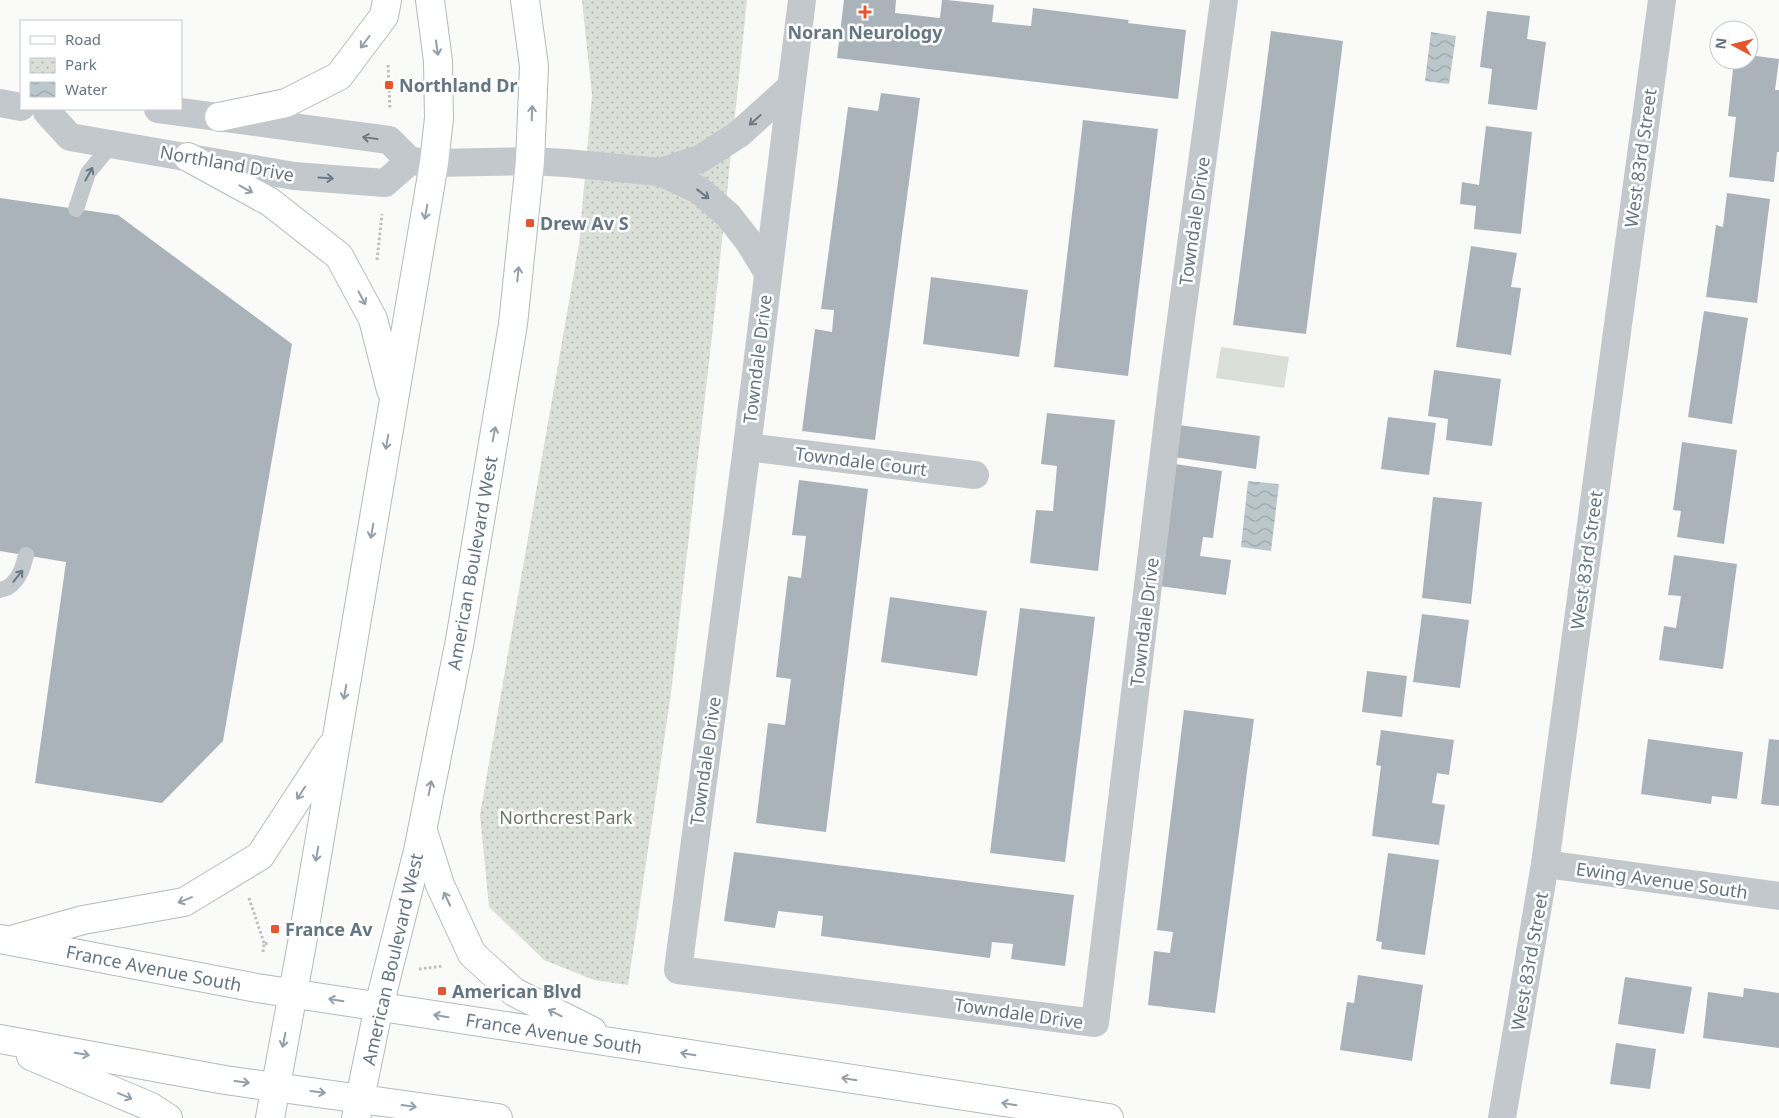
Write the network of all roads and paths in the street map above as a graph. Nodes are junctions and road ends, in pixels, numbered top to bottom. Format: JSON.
{"nodes":[{"id":1,"x":388,"y":0,"type":"edge"},
{"id":2,"x":430,"y":0,"type":"edge"},
{"id":3,"x":526,"y":0,"type":"edge"},
{"id":4,"x":802,"y":0,"type":"edge"},
{"id":5,"x":1224,"y":0,"type":"edge"},
{"id":6,"x":1662,"y":0,"type":"edge"},
{"id":7,"x":388,"y":59,"type":"dead end"},
{"id":8,"x":791,"y":87,"type":"junction"},
{"id":9,"x":0,"y":103,"type":"edge"},
{"id":10,"x":20,"y":106,"type":"edge"},
{"id":11,"x":39,"y":110,"type":"edge"},
{"id":12,"x":166,"y":110,"type":"edge"},
{"id":13,"x":391,"y":115,"type":"dead end"},
{"id":14,"x":219,"y":117,"type":"junction"},
{"id":15,"x":112,"y":144,"type":"junction"},
{"id":16,"x":188,"y":157,"type":"junction"},
{"id":17,"x":530,"y":161,"type":"junction"},
{"id":18,"x":422,"y":162,"type":"junction"},
{"id":19,"x":660,"y":172,"type":"junction"},
{"id":20,"x":76,"y":209,"type":"dead end"},
{"id":21,"x":383,"y":209,"type":"dead end"},
{"id":22,"x":377,"y":264,"type":"dead end"},
{"id":23,"x":768,"y":273,"type":"junction"},
{"id":24,"x":394,"y":400,"type":"junction"},
{"id":25,"x":747,"y":447,"type":"junction"},
{"id":26,"x":975,"y":475,"type":"dead end"},
{"id":27,"x":26,"y":555,"type":"dead end"},
{"id":28,"x":0,"y":590,"type":"edge"},
{"id":29,"x":337,"y":737,"type":"junction"},
{"id":30,"x":422,"y":829,"type":"junction"},
{"id":31,"x":1545,"y":864,"type":"junction"},
{"id":32,"x":247,"y":893,"type":"dead end"},
{"id":33,"x":1779,"y":896,"type":"edge"},
{"id":34,"x":4,"y":940,"type":"edge"},
{"id":35,"x":264,"y":943,"type":"junction"},
{"id":36,"x":269,"y":944,"type":"dead end"},
{"id":37,"x":263,"y":952,"type":"dead end"},
{"id":38,"x":293,"y":993,"type":"junction"},
{"id":39,"x":379,"y":1006,"type":"junction"},
{"id":40,"x":0,"y":1041,"type":"edge"},
{"id":41,"x":614,"y":1042,"type":"junction"},
{"id":42,"x":275,"y":1087,"type":"junction"},
{"id":43,"x":359,"y":1108,"type":"edge"},
{"id":44,"x":168,"y":1118,"type":"edge"},
{"id":45,"x":270,"y":1118,"type":"edge"},
{"id":46,"x":498,"y":1118,"type":"edge"},
{"id":47,"x":1109,"y":1118,"type":"edge"},
{"id":48,"x":1502,"y":1118,"type":"edge"}],
"edges":[{"from":1,"to":14,"type":"main road","one_way":true},
{"from":2,"to":18,"type":"main road","one_way":true},
{"from":17,"to":3,"type":"main road","name":"American Boulevard West","one_way":true},
{"from":4,"to":8,"type":"street","name":"Towndale Drive"},
{"from":5,"to":25,"type":"street","name":"Towndale Drive"},
{"from":6,"to":31,"type":"street","name":"West 83rd Street"},
{"from":7,"to":13,"type":"path"},
{"from":8,"to":19,"type":"street","name":"Towndale Drive","one_way":true},
{"from":8,"to":23,"type":"street","name":"Towndale Drive"},
{"from":9,"to":10,"type":"street","name":"Northland Drive"},
{"from":11,"to":15,"type":"street","name":"Northland Drive"},
{"from":12,"to":14,"type":"street"},
{"from":18,"to":14,"type":"street","one_way":true},
{"from":15,"to":16,"type":"street","name":"Northland Drive"},
{"from":20,"to":15,"type":"lane","one_way":true},
{"from":16,"to":18,"type":"street","name":"Northland Drive","one_way":true},
{"from":16,"to":24,"type":"main road","one_way":true},
{"from":17,"to":18,"type":"street"},
{"from":17,"to":19,"type":"street","name":"Towndale Drive"},
{"from":30,"to":17,"type":"main road","name":"American Boulevard West","one_way":true},
{"from":18,"to":24,"type":"main road","one_way":true},
{"from":19,"to":23,"type":"street","name":"Towndale Drive","one_way":true},
{"from":21,"to":22,"type":"path"},
{"from":23,"to":25,"type":"street","name":"Towndale Drive"},
{"from":24,"to":29,"type":"main road","one_way":true},
{"from":25,"to":26,"type":"street","name":"Towndale Court"},
{"from":28,"to":27,"type":"lane","one_way":true},
{"from":29,"to":34,"type":"main road","one_way":true},
{"from":29,"to":38,"type":"main road","one_way":true},
{"from":30,"to":39,"type":"main road","name":"American Boulevard West"},
{"from":41,"to":30,"type":"main road","one_way":true},
{"from":31,"to":33,"type":"street","name":"Ewing Avenue South"},
{"from":31,"to":48,"type":"street","name":"West 83rd Street"},
{"from":32,"to":35,"type":"path"},
{"from":34,"to":38,"type":"main road","name":"France Avenue South"},
{"from":35,"to":36,"type":"path"},
{"from":35,"to":37,"type":"path"},
{"from":39,"to":38,"type":"main road","name":"France Avenue South","one_way":true},
{"from":38,"to":42,"type":"main road","one_way":true},
{"from":41,"to":39,"type":"main road","name":"France Avenue South","one_way":true},
{"from":39,"to":43,"type":"main road","name":"American Boulevard West"},
{"from":40,"to":42,"type":"main road","one_way":true},
{"from":40,"to":44,"type":"main road","one_way":true},
{"from":47,"to":41,"type":"main road","name":"France Avenue South","one_way":true},
{"from":42,"to":43,"type":"main road","one_way":true},
{"from":42,"to":45,"type":"main road"},
{"from":43,"to":46,"type":"main road","one_way":true}]}
